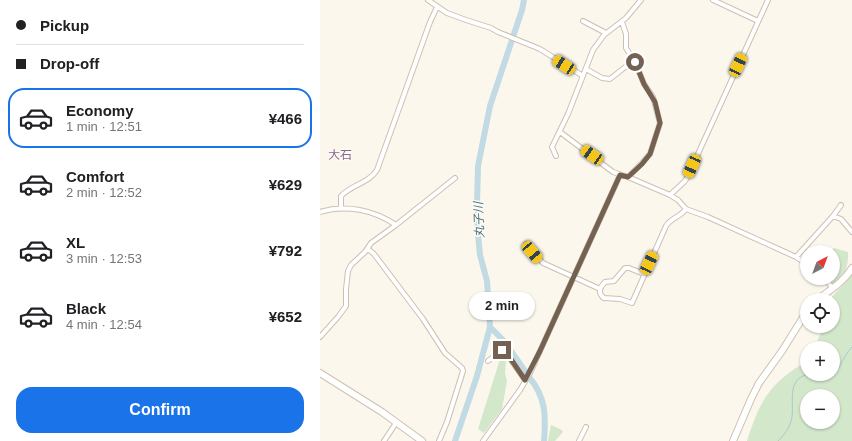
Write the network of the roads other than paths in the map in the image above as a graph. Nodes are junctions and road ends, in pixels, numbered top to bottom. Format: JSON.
{"nodes":[{"id":1,"x":428,"y":0,"type":"edge"},
{"id":2,"x":641,"y":0,"type":"edge"},
{"id":3,"x":713,"y":0,"type":"edge"},
{"id":4,"x":768,"y":0,"type":"edge"},
{"id":5,"x":437,"y":7,"type":"junction"},
{"id":6,"x":583,"y":21,"type":"dead end"},
{"id":7,"x":758,"y":21,"type":"junction"},
{"id":8,"x":622,"y":22,"type":"junction"},
{"id":9,"x":606,"y":33,"type":"junction"},
{"id":10,"x":634,"y":60,"type":"junction"},
{"id":11,"x":586,"y":69,"type":"junction"},
{"id":12,"x":583,"y":76,"type":"junction"},
{"id":13,"x":560,"y":132,"type":"junction"},
{"id":14,"x":556,"y":156,"type":"dead end"},
{"id":15,"x":620,"y":175,"type":"junction"},
{"id":16,"x":628,"y":177,"type":"junction"},
{"id":17,"x":455,"y":178,"type":"dead end"},
{"id":18,"x":670,"y":195,"type":"junction"},
{"id":19,"x":841,"y":205,"type":"dead end"},
{"id":20,"x":341,"y":208,"type":"junction"},
{"id":21,"x":686,"y":209,"type":"junction"},
{"id":22,"x":320,"y":212,"type":"edge"},
{"id":23,"x":833,"y":216,"type":"junction"},
{"id":24,"x":396,"y":225,"type":"junction"},
{"id":25,"x":852,"y":232,"type":"edge"},
{"id":26,"x":526,"y":244,"type":"dead end"},
{"id":27,"x":368,"y":249,"type":"junction"},
{"id":28,"x":796,"y":257,"type":"junction"},
{"id":29,"x":800,"y":260,"type":"edge"},
{"id":30,"x":852,"y":268,"type":"edge"},
{"id":31,"x":644,"y":274,"type":"junction"},
{"id":32,"x":573,"y":277,"type":"junction"},
{"id":33,"x":829,"y":285,"type":"edge"},
{"id":34,"x":832,"y":289,"type":"junction"},
{"id":35,"x":600,"y":290,"type":"junction"},
{"id":36,"x":827,"y":293,"type":"edge"},
{"id":37,"x":800,"y":321,"type":"edge"},
{"id":38,"x":320,"y":337,"type":"edge"},
{"id":39,"x":488,"y":361,"type":"dead end"},
{"id":40,"x":320,"y":373,"type":"edge"},
{"id":41,"x":525,"y":380,"type":"junction"},
{"id":42,"x":396,"y":423,"type":"junction"},
{"id":43,"x":586,"y":427,"type":"dead end"},
{"id":44,"x":384,"y":441,"type":"edge"},
{"id":45,"x":422,"y":441,"type":"edge"},
{"id":46,"x":439,"y":441,"type":"edge"},
{"id":47,"x":483,"y":441,"type":"edge"},
{"id":48,"x":579,"y":441,"type":"edge"},
{"id":49,"x":733,"y":441,"type":"edge"}],
"edges":[{"from":1,"to":5,"type":"street"},
{"from":2,"to":8,"type":"street"},
{"from":3,"to":7,"type":"street"},
{"from":4,"to":7,"type":"street"},
{"from":5,"to":12,"type":"street"},
{"from":5,"to":20,"type":"street"},
{"from":6,"to":9,"type":"street"},
{"from":7,"to":18,"type":"street"},
{"from":8,"to":9,"type":"street"},
{"from":8,"to":10,"type":"street"},
{"from":9,"to":11,"type":"street"},
{"from":10,"to":11,"type":"street"},
{"from":10,"to":16,"type":"street"},
{"from":11,"to":12,"type":"street"},
{"from":12,"to":13,"type":"street"},
{"from":13,"to":14,"type":"street"},
{"from":13,"to":15,"type":"street"},
{"from":15,"to":16,"type":"street"},
{"from":15,"to":32,"type":"street"},
{"from":16,"to":18,"type":"street"},
{"from":17,"to":24,"type":"street"},
{"from":18,"to":21,"type":"street"},
{"from":19,"to":23,"type":"street"},
{"from":20,"to":22,"type":"street"},
{"from":20,"to":24,"type":"street"},
{"from":21,"to":28,"type":"street"},
{"from":21,"to":31,"type":"street"},
{"from":23,"to":25,"type":"street"},
{"from":23,"to":28,"type":"street"},
{"from":24,"to":27,"type":"street"},
{"from":26,"to":32,"type":"street"},
{"from":27,"to":38,"type":"street"},
{"from":27,"to":46,"type":"street"},
{"from":28,"to":29,"type":"street"},
{"from":30,"to":34,"type":"street"},
{"from":31,"to":35,"type":"street"},
{"from":31,"to":35,"type":"street"},
{"from":32,"to":35,"type":"street"},
{"from":32,"to":41,"type":"street"},
{"from":33,"to":34,"type":"street"},
{"from":34,"to":36,"type":"street"},
{"from":37,"to":49,"type":"street"},
{"from":39,"to":41,"type":"street"},
{"from":40,"to":42,"type":"street"},
{"from":41,"to":47,"type":"street"},
{"from":42,"to":44,"type":"street"},
{"from":42,"to":45,"type":"street"},
{"from":43,"to":48,"type":"street"}]}
